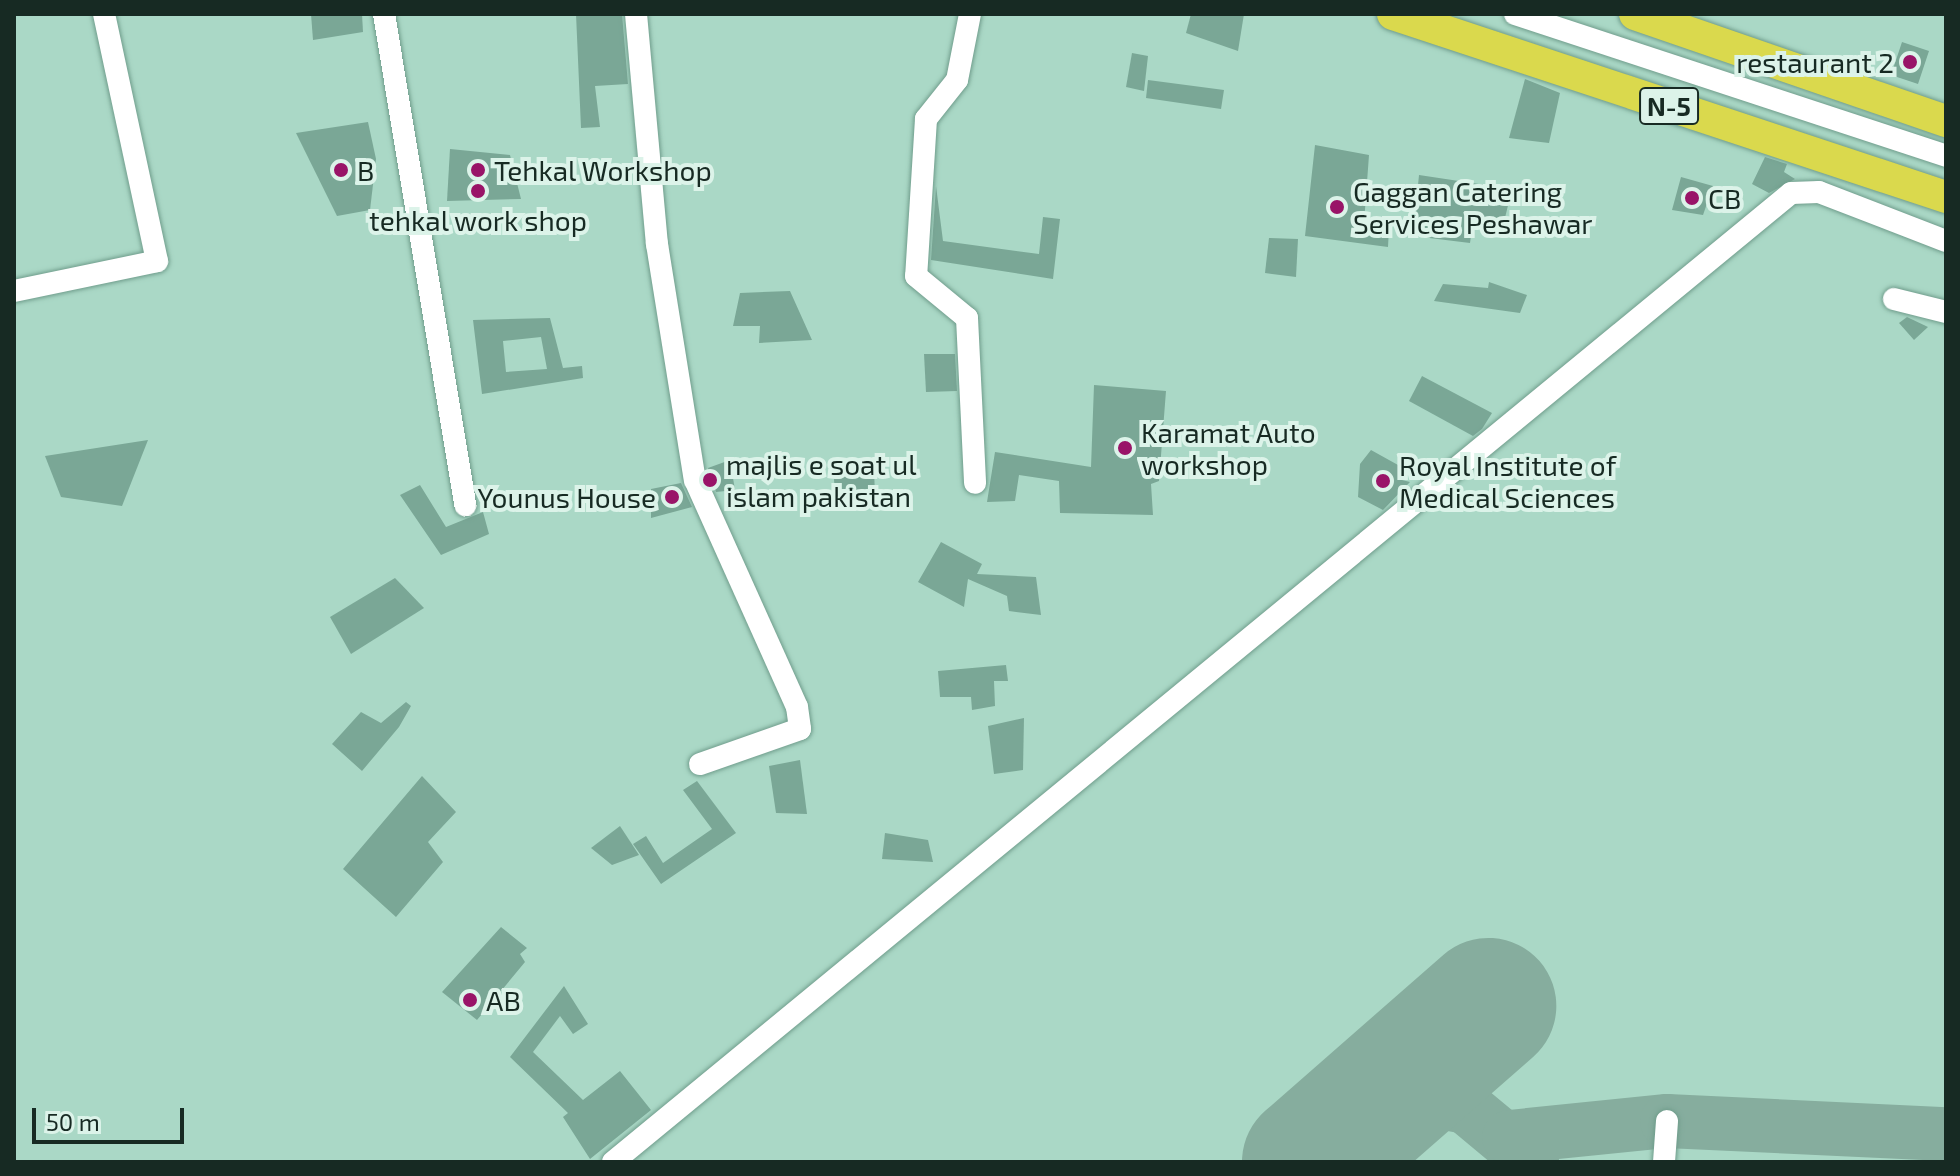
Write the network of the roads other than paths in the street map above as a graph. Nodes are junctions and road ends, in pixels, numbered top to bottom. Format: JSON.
{"nodes":[{"id":1,"x":104,"y":14,"type":"edge"},
{"id":2,"x":384,"y":14,"type":"edge"},
{"id":3,"x":636,"y":14,"type":"edge"},
{"id":4,"x":970,"y":14,"type":"edge"},
{"id":5,"x":1393,"y":14,"type":"edge"},
{"id":6,"x":1515,"y":14,"type":"edge"},
{"id":7,"x":1635,"y":14,"type":"edge"},
{"id":8,"x":1745,"y":52,"type":"junction"},
{"id":9,"x":1946,"y":113,"type":"edge"},
{"id":10,"x":1946,"y":121,"type":"edge"},
{"id":11,"x":1946,"y":156,"type":"edge"},
{"id":12,"x":1946,"y":197,"type":"edge"},
{"id":13,"x":1946,"y":241,"type":"edge"},
{"id":14,"x":14,"y":291,"type":"edge"},
{"id":15,"x":1894,"y":299,"type":"dead end"},
{"id":16,"x":1946,"y":312,"type":"edge"},
{"id":17,"x":975,"y":483,"type":"dead end"},
{"id":18,"x":465,"y":505,"type":"dead end"},
{"id":19,"x":700,"y":764,"type":"dead end"},
{"id":20,"x":1667,"y":1121,"type":"dead end"},
{"id":21,"x":613,"y":1162,"type":"edge"},
{"id":22,"x":1664,"y":1162,"type":"edge"}],
"edges":[{"from":1,"to":14,"type":"street"},
{"from":2,"to":18,"type":"street"},
{"from":3,"to":19,"type":"street"},
{"from":4,"to":17,"type":"street"},
{"from":5,"to":12,"type":"highway","number":"N-5"},
{"from":6,"to":11,"type":"street"},
{"from":7,"to":8,"type":"highway"},
{"from":8,"to":9,"type":"street"},
{"from":8,"to":10,"type":"highway"},
{"from":13,"to":21,"type":"street"},
{"from":15,"to":16,"type":"street"},
{"from":20,"to":22,"type":"street"}]}
